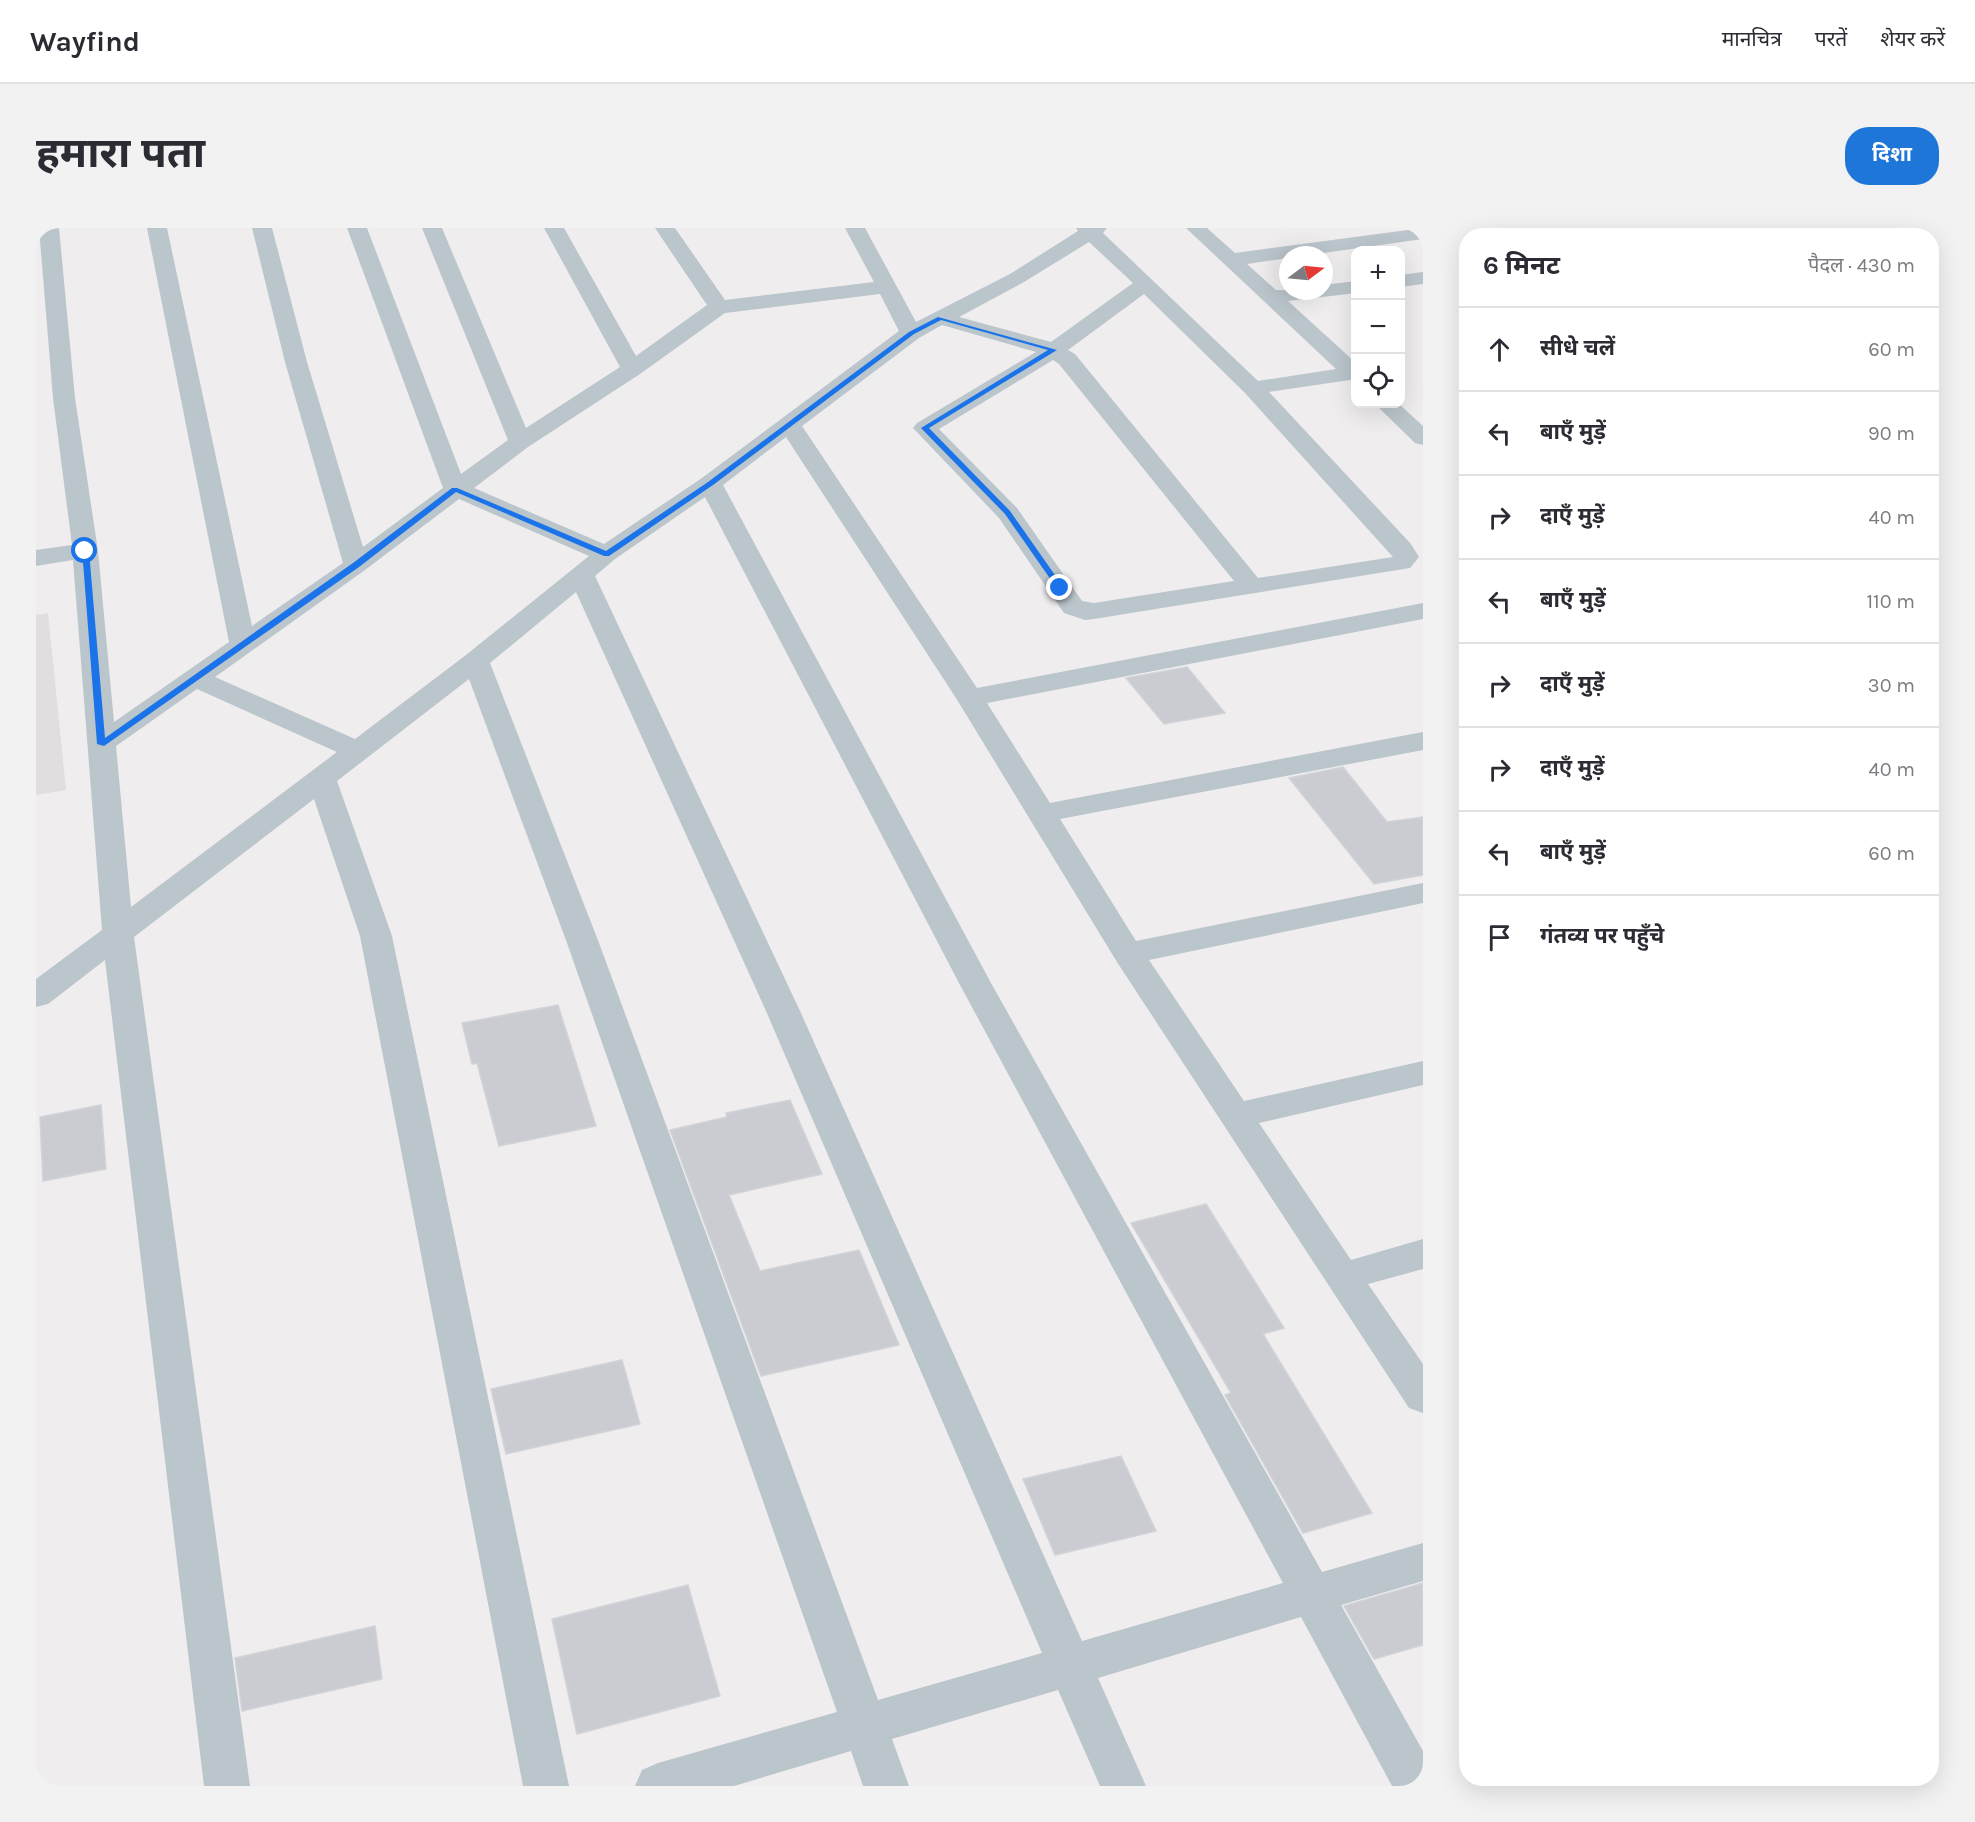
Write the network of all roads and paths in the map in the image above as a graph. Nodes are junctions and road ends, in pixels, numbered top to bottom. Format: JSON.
{"nodes":[{"id":1,"x":49,"y":228,"type":"edge"},
{"id":2,"x":156,"y":228,"type":"edge"},
{"id":3,"x":262,"y":228,"type":"edge"},
{"id":4,"x":357,"y":228,"type":"edge"},
{"id":5,"x":432,"y":228,"type":"edge"},
{"id":6,"x":554,"y":228,"type":"edge"},
{"id":7,"x":665,"y":228,"type":"edge"},
{"id":8,"x":855,"y":228,"type":"edge"},
{"id":9,"x":1196,"y":228,"type":"edge"},
{"id":10,"x":1091,"y":230,"type":"edge"},
{"id":11,"x":1423,"y":233,"type":"edge"},
{"id":12,"x":1231,"y":260,"type":"junction"},
{"id":13,"x":1423,"y":278,"type":"edge"},
{"id":14,"x":1405,"y":280,"type":"edge"},
{"id":15,"x":1144,"y":284,"type":"junction"},
{"id":16,"x":885,"y":287,"type":"junction"},
{"id":17,"x":1351,"y":288,"type":"edge"},
{"id":18,"x":1333,"y":290,"type":"edge"},
{"id":19,"x":1279,"y":296,"type":"edge"},
{"id":20,"x":1271,"y":297,"type":"junction"},
{"id":21,"x":719,"y":307,"type":"junction"},
{"id":22,"x":940,"y":318,"type":"junction"},
{"id":23,"x":912,"y":333,"type":"junction"},
{"id":24,"x":1054,"y":350,"type":"junction"},
{"id":25,"x":632,"y":369,"type":"junction"},
{"id":26,"x":1351,"y":371,"type":"edge"},
{"id":27,"x":1351,"y":374,"type":"edge"},
{"id":28,"x":1253,"y":388,"type":"junction"},
{"id":29,"x":1390,"y":408,"type":"edge"},
{"id":30,"x":789,"y":424,"type":"junction"},
{"id":31,"x":1423,"y":438,"type":"edge"},
{"id":32,"x":520,"y":442,"type":"junction"},
{"id":33,"x":710,"y":483,"type":"junction"},
{"id":34,"x":455,"y":489,"type":"junction"},
{"id":35,"x":85,"y":551,"type":"junction"},
{"id":36,"x":36,"y":558,"type":"edge"},
{"id":37,"x":594,"y":564,"type":"junction"},
{"id":38,"x":356,"y":565,"type":"junction"},
{"id":39,"x":1251,"y":586,"type":"junction"},
{"id":40,"x":1423,"y":611,"type":"edge"},
{"id":41,"x":243,"y":644,"type":"junction"},
{"id":42,"x":476,"y":662,"type":"junction"},
{"id":43,"x":195,"y":678,"type":"junction"},
{"id":44,"x":970,"y":698,"type":"junction"},
{"id":45,"x":1423,"y":741,"type":"edge"},
{"id":46,"x":101,"y":744,"type":"junction"},
{"id":47,"x":358,"y":751,"type":"junction"},
{"id":48,"x":322,"y":778,"type":"junction"},
{"id":49,"x":1040,"y":814,"type":"junction"},
{"id":50,"x":1423,"y":893,"type":"edge"},
{"id":51,"x":118,"y":933,"type":"junction"},
{"id":52,"x":1128,"y":954,"type":"junction"},
{"id":53,"x":36,"y":996,"type":"edge"},
{"id":54,"x":1423,"y":1073,"type":"edge"},
{"id":55,"x":1235,"y":1116,"type":"junction"},
{"id":56,"x":1423,"y":1254,"type":"edge"},
{"id":57,"x":1342,"y":1277,"type":"junction"},
{"id":58,"x":1423,"y":1396,"type":"edge"},
{"id":59,"x":1423,"y":1562,"type":"edge"},
{"id":60,"x":1310,"y":1594,"type":"junction"},
{"id":61,"x":1069,"y":1665,"type":"junction"},
{"id":62,"x":865,"y":1726,"type":"junction"},
{"id":63,"x":227,"y":1786,"type":"edge"},
{"id":64,"x":546,"y":1786,"type":"edge"},
{"id":65,"x":658,"y":1786,"type":"edge"},
{"id":66,"x":886,"y":1786,"type":"edge"},
{"id":67,"x":1123,"y":1786,"type":"edge"},
{"id":68,"x":1417,"y":1786,"type":"edge"}],
"edges":[{"from":1,"to":35,"type":"street"},
{"from":2,"to":41,"type":"street"},
{"from":3,"to":38,"type":"street"},
{"from":4,"to":34,"type":"street"},
{"from":5,"to":32,"type":"street"},
{"from":6,"to":25,"type":"street"},
{"from":7,"to":21,"type":"street"},
{"from":8,"to":16,"type":"street"},
{"from":9,"to":12,"type":"street"},
{"from":10,"to":15,"type":"street"},
{"from":10,"to":22,"type":"street"},
{"from":11,"to":12,"type":"street"},
{"from":12,"to":20,"type":"street"},
{"from":13,"to":14,"type":"street"},
{"from":15,"to":24,"type":"street"},
{"from":15,"to":28,"type":"street"},
{"from":16,"to":21,"type":"street"},
{"from":16,"to":23,"type":"street"},
{"from":17,"to":18,"type":"street"},
{"from":19,"to":20,"type":"street"},
{"from":20,"to":26,"type":"street"},
{"from":21,"to":25,"type":"street"},
{"from":22,"to":23,"type":"street"},
{"from":22,"to":24,"type":"street"},
{"from":23,"to":30,"type":"street"},
{"from":24,"to":39,"type":"street"},
{"from":24,"to":39,"type":"street"},
{"from":25,"to":32,"type":"street"},
{"from":27,"to":28,"type":"street"},
{"from":28,"to":39,"type":"street"},
{"from":29,"to":31,"type":"street"},
{"from":30,"to":33,"type":"street"},
{"from":30,"to":44,"type":"street"},
{"from":32,"to":34,"type":"street"},
{"from":33,"to":37,"type":"street"},
{"from":33,"to":60,"type":"street"},
{"from":34,"to":37,"type":"street"},
{"from":34,"to":38,"type":"street"},
{"from":35,"to":36,"type":"street"},
{"from":35,"to":46,"type":"street"},
{"from":37,"to":42,"type":"street"},
{"from":37,"to":61,"type":"street"},
{"from":38,"to":41,"type":"street"},
{"from":40,"to":44,"type":"street"},
{"from":41,"to":43,"type":"street"},
{"from":42,"to":47,"type":"street"},
{"from":42,"to":62,"type":"street"},
{"from":43,"to":46,"type":"street"},
{"from":43,"to":47,"type":"street"},
{"from":44,"to":49,"type":"street"},
{"from":45,"to":49,"type":"street"},
{"from":46,"to":51,"type":"street"},
{"from":47,"to":48,"type":"street"},
{"from":48,"to":51,"type":"street"},
{"from":48,"to":64,"type":"street"},
{"from":49,"to":52,"type":"street"},
{"from":50,"to":52,"type":"street"},
{"from":51,"to":53,"type":"street"},
{"from":51,"to":63,"type":"street"},
{"from":52,"to":55,"type":"street"},
{"from":54,"to":55,"type":"street"},
{"from":55,"to":57,"type":"street"},
{"from":56,"to":57,"type":"street"},
{"from":57,"to":58,"type":"street"},
{"from":59,"to":60,"type":"street"},
{"from":60,"to":61,"type":"street"},
{"from":60,"to":68,"type":"street"},
{"from":61,"to":62,"type":"street"},
{"from":61,"to":67,"type":"street"},
{"from":62,"to":65,"type":"street"},
{"from":62,"to":66,"type":"street"}]}
